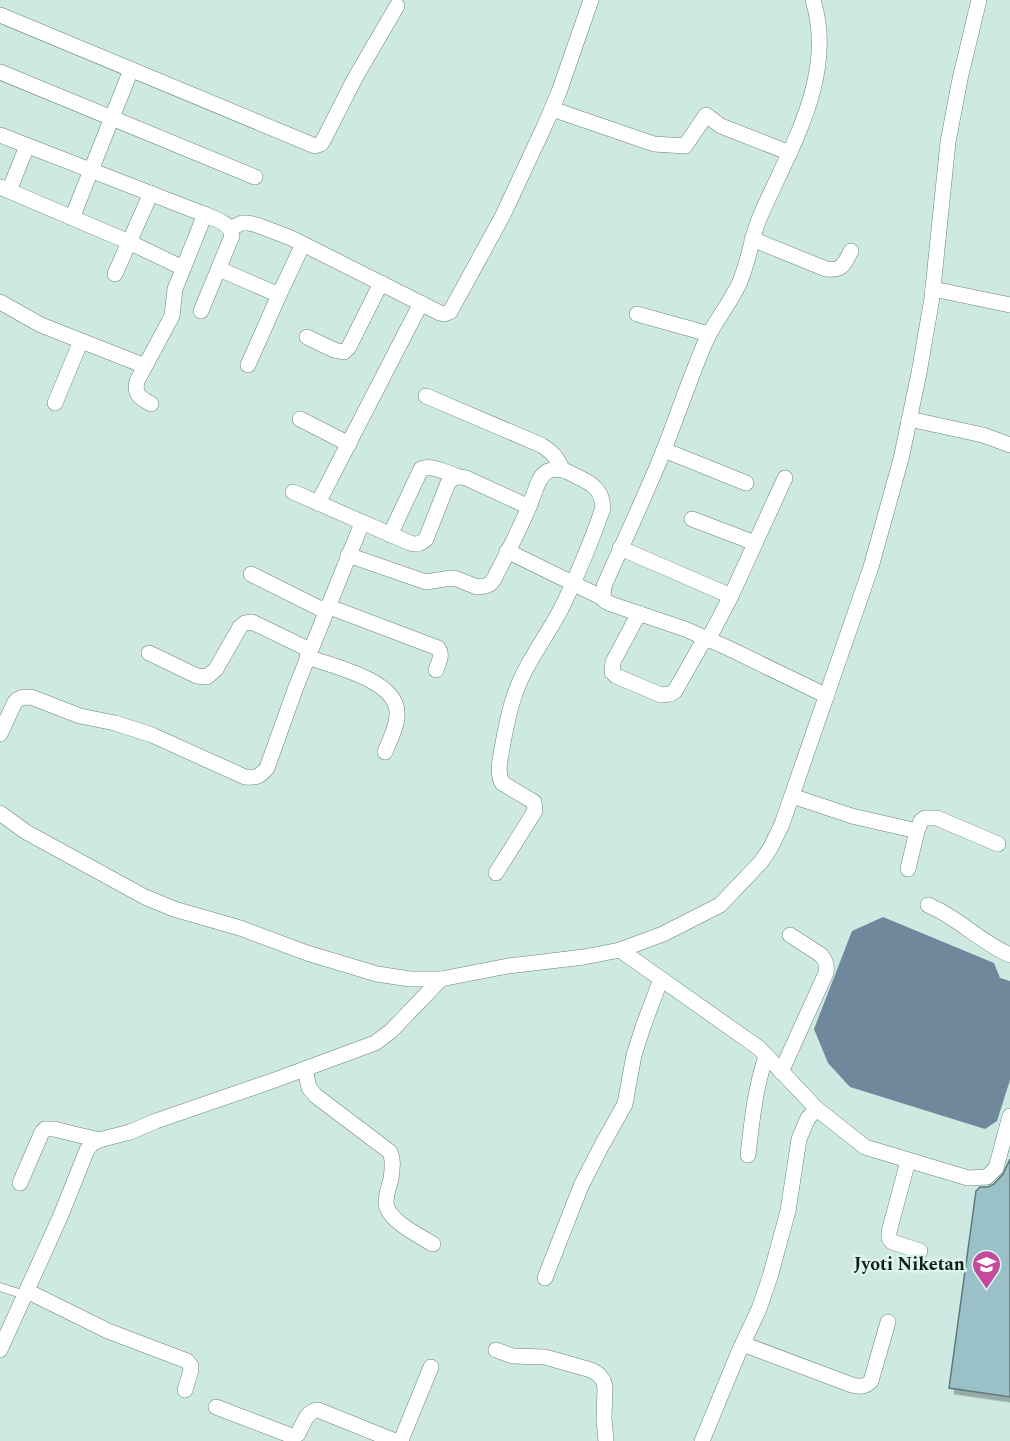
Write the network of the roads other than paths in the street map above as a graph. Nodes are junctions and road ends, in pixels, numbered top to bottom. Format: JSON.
{"nodes":[{"id":1,"x":6,"y":0,"type":"edge"},
{"id":2,"x":591,"y":0,"type":"edge"},
{"id":3,"x":979,"y":0,"type":"edge"},
{"id":4,"x":817,"y":1,"type":"edge"},
{"id":5,"x":397,"y":6,"type":"dead end"},
{"id":6,"x":0,"y":15,"type":"edge"},
{"id":7,"x":131,"y":70,"type":"junction"},
{"id":8,"x":0,"y":72,"type":"edge"},
{"id":9,"x":552,"y":109,"type":"junction"},
{"id":10,"x":112,"y":118,"type":"junction"},
{"id":11,"x":0,"y":135,"type":"edge"},
{"id":12,"x":27,"y":146,"type":"junction"},
{"id":13,"x":790,"y":153,"type":"junction"},
{"id":14,"x":91,"y":170,"type":"junction"},
{"id":15,"x":255,"y":177,"type":"dead end"},
{"id":16,"x":4,"y":189,"type":"edge"},
{"id":17,"x":151,"y":193,"type":"junction"},
{"id":18,"x":205,"y":214,"type":"junction"},
{"id":19,"x":72,"y":218,"type":"junction"},
{"id":20,"x":231,"y":228,"type":"junction"},
{"id":21,"x":752,"y":239,"type":"junction"},
{"id":22,"x":129,"y":242,"type":"junction"},
{"id":23,"x":303,"y":244,"type":"junction"},
{"id":24,"x":851,"y":251,"type":"dead end"},
{"id":25,"x":183,"y":268,"type":"junction"},
{"id":26,"x":219,"y":269,"type":"junction"},
{"id":27,"x":115,"y":274,"type":"dead end"},
{"id":28,"x":381,"y":283,"type":"junction"},
{"id":29,"x":933,"y":289,"type":"junction"},
{"id":30,"x":279,"y":295,"type":"junction"},
{"id":31,"x":421,"y":303,"type":"junction"},
{"id":32,"x":2,"y":305,"type":"edge"},
{"id":33,"x":1010,"y":305,"type":"edge"},
{"id":34,"x":201,"y":311,"type":"dead end"},
{"id":35,"x":637,"y":314,"type":"dead end"},
{"id":36,"x":709,"y":334,"type":"junction"},
{"id":37,"x":307,"y":337,"type":"dead end"},
{"id":38,"x":81,"y":341,"type":"junction"},
{"id":39,"x":248,"y":365,"type":"dead end"},
{"id":40,"x":145,"y":366,"type":"junction"},
{"id":41,"x":426,"y":396,"type":"dead end"},
{"id":42,"x":55,"y":404,"type":"dead end"},
{"id":43,"x":151,"y":404,"type":"dead end"},
{"id":44,"x":300,"y":419,"type":"dead end"},
{"id":45,"x":909,"y":419,"type":"junction"},
{"id":46,"x":349,"y":444,"type":"junction"},
{"id":47,"x":1010,"y":445,"type":"edge"},
{"id":48,"x":664,"y":450,"type":"junction"},
{"id":49,"x":562,"y":470,"type":"junction"},
{"id":50,"x":457,"y":477,"type":"junction"},
{"id":51,"x":785,"y":478,"type":"dead end"},
{"id":52,"x":746,"y":483,"type":"dead end"},
{"id":53,"x":293,"y":492,"type":"dead end"},
{"id":54,"x":318,"y":503,"type":"junction"},
{"id":55,"x":530,"y":507,"type":"junction"},
{"id":56,"x":692,"y":519,"type":"dead end"},
{"id":57,"x":362,"y":523,"type":"junction"},
{"id":58,"x":390,"y":535,"type":"junction"},
{"id":59,"x":755,"y":543,"type":"junction"},
{"id":60,"x":620,"y":549,"type":"junction"},
{"id":61,"x":507,"y":551,"type":"junction"},
{"id":62,"x":348,"y":555,"type":"junction"},
{"id":63,"x":251,"y":574,"type":"dead end"},
{"id":64,"x":573,"y":584,"type":"junction"},
{"id":65,"x":731,"y":596,"type":"junction"},
{"id":66,"x":603,"y":598,"type":"junction"},
{"id":67,"x":326,"y":608,"type":"junction"},
{"id":68,"x":639,"y":613,"type":"junction"},
{"id":69,"x":706,"y":639,"type":"junction"},
{"id":70,"x":149,"y":653,"type":"dead end"},
{"id":71,"x":309,"y":654,"type":"junction"},
{"id":72,"x":436,"y":670,"type":"dead end"},
{"id":73,"x":827,"y":696,"type":"junction"},
{"id":74,"x":0,"y":734,"type":"edge"},
{"id":75,"x":385,"y":752,"type":"dead end"},
{"id":76,"x":792,"y":796,"type":"junction"},
{"id":77,"x":0,"y":813,"type":"edge"},
{"id":78,"x":917,"y":831,"type":"junction"},
{"id":79,"x":998,"y":844,"type":"dead end"},
{"id":80,"x":908,"y":869,"type":"dead end"},
{"id":81,"x":496,"y":873,"type":"dead end"},
{"id":82,"x":928,"y":905,"type":"dead end"},
{"id":83,"x":790,"y":935,"type":"dead end"},
{"id":84,"x":620,"y":950,"type":"junction"},
{"id":85,"x":1010,"y":955,"type":"edge"},
{"id":86,"x":441,"y":979,"type":"junction"},
{"id":87,"x":661,"y":979,"type":"junction"},
{"id":88,"x":766,"y":1056,"type":"junction"},
{"id":89,"x":305,"y":1069,"type":"junction"},
{"id":90,"x":781,"y":1072,"type":"junction"},
{"id":91,"x":816,"y":1109,"type":"junction"},
{"id":92,"x":1010,"y":1116,"type":"edge"},
{"id":93,"x":99,"y":1140,"type":"junction"},
{"id":94,"x":748,"y":1155,"type":"dead end"},
{"id":95,"x":908,"y":1161,"type":"junction"},
{"id":96,"x":20,"y":1183,"type":"dead end"},
{"id":97,"x":433,"y":1244,"type":"dead end"},
{"id":98,"x":920,"y":1251,"type":"dead end"},
{"id":99,"x":545,"y":1278,"type":"dead end"},
{"id":100,"x":0,"y":1287,"type":"edge"},
{"id":101,"x":26,"y":1293,"type":"junction"},
{"id":102,"x":888,"y":1322,"type":"dead end"},
{"id":103,"x":743,"y":1344,"type":"junction"},
{"id":104,"x":0,"y":1350,"type":"edge"},
{"id":105,"x":496,"y":1350,"type":"dead end"},
{"id":106,"x":431,"y":1367,"type":"dead end"},
{"id":107,"x":185,"y":1390,"type":"dead end"},
{"id":108,"x":216,"y":1407,"type":"dead end"},
{"id":109,"x":291,"y":1439,"type":"edge"},
{"id":110,"x":396,"y":1441,"type":"edge"},
{"id":111,"x":606,"y":1441,"type":"edge"},
{"id":112,"x":702,"y":1441,"type":"edge"}],
"edges":[{"from":1,"to":6,"type":"street"},
{"from":2,"to":9,"type":"street"},
{"from":3,"to":29,"type":"street"},
{"from":4,"to":13,"type":"street"},
{"from":5,"to":7,"type":"street"},
{"from":6,"to":7,"type":"street"},
{"from":7,"to":10,"type":"street"},
{"from":8,"to":10,"type":"street"},
{"from":9,"to":13,"type":"street"},
{"from":9,"to":31,"type":"street"},
{"from":10,"to":14,"type":"street"},
{"from":10,"to":15,"type":"street"},
{"from":11,"to":12,"type":"street"},
{"from":12,"to":14,"type":"street"},
{"from":12,"to":16,"type":"street"},
{"from":13,"to":21,"type":"street"},
{"from":14,"to":17,"type":"street"},
{"from":14,"to":19,"type":"street"},
{"from":16,"to":19,"type":"street"},
{"from":17,"to":18,"type":"street"},
{"from":17,"to":22,"type":"street"},
{"from":18,"to":20,"type":"street"},
{"from":18,"to":25,"type":"street"},
{"from":19,"to":22,"type":"street"},
{"from":20,"to":23,"type":"street"},
{"from":20,"to":26,"type":"street"},
{"from":21,"to":24,"type":"street"},
{"from":21,"to":36,"type":"street"},
{"from":22,"to":25,"type":"street"},
{"from":22,"to":27,"type":"street"},
{"from":23,"to":28,"type":"street"},
{"from":23,"to":30,"type":"street"},
{"from":25,"to":40,"type":"street"},
{"from":26,"to":30,"type":"street"},
{"from":26,"to":34,"type":"street"},
{"from":28,"to":31,"type":"street"},
{"from":28,"to":37,"type":"street"},
{"from":29,"to":33,"type":"street"},
{"from":29,"to":45,"type":"street"},
{"from":30,"to":39,"type":"street"},
{"from":31,"to":46,"type":"street"},
{"from":32,"to":38,"type":"street"},
{"from":35,"to":36,"type":"street"},
{"from":36,"to":48,"type":"street"},
{"from":38,"to":40,"type":"street"},
{"from":38,"to":42,"type":"street"},
{"from":40,"to":43,"type":"street"},
{"from":41,"to":49,"type":"street"},
{"from":44,"to":46,"type":"street"},
{"from":45,"to":47,"type":"street"},
{"from":45,"to":73,"type":"street"},
{"from":46,"to":54,"type":"street"},
{"from":48,"to":52,"type":"street"},
{"from":48,"to":60,"type":"street"},
{"from":49,"to":55,"type":"street"},
{"from":49,"to":64,"type":"street"},
{"from":50,"to":55,"type":"street"},
{"from":50,"to":58,"type":"street"},
{"from":50,"to":58,"type":"street"},
{"from":51,"to":59,"type":"street"},
{"from":53,"to":54,"type":"street"},
{"from":54,"to":57,"type":"street"},
{"from":55,"to":61,"type":"street"},
{"from":56,"to":59,"type":"street"},
{"from":57,"to":58,"type":"street"},
{"from":57,"to":62,"type":"street"},
{"from":59,"to":65,"type":"street"},
{"from":60,"to":65,"type":"street"},
{"from":60,"to":66,"type":"street"},
{"from":61,"to":62,"type":"street"},
{"from":61,"to":64,"type":"street"},
{"from":62,"to":67,"type":"street"},
{"from":63,"to":67,"type":"street"},
{"from":64,"to":66,"type":"street"},
{"from":64,"to":81,"type":"street"},
{"from":65,"to":69,"type":"street"},
{"from":66,"to":68,"type":"street"},
{"from":67,"to":71,"type":"street"},
{"from":67,"to":72,"type":"street"},
{"from":68,"to":69,"type":"street"},
{"from":68,"to":69,"type":"street"},
{"from":69,"to":73,"type":"street"},
{"from":70,"to":71,"type":"street"},
{"from":71,"to":74,"type":"street"},
{"from":71,"to":75,"type":"street"},
{"from":73,"to":76,"type":"street"},
{"from":76,"to":78,"type":"street"},
{"from":76,"to":84,"type":"street"},
{"from":77,"to":86,"type":"street"},
{"from":78,"to":79,"type":"street"},
{"from":78,"to":80,"type":"street"},
{"from":82,"to":85,"type":"street"},
{"from":83,"to":90,"type":"street"},
{"from":84,"to":86,"type":"street"},
{"from":84,"to":87,"type":"street"},
{"from":86,"to":89,"type":"street"},
{"from":87,"to":88,"type":"street"},
{"from":87,"to":99,"type":"street"},
{"from":88,"to":90,"type":"street"},
{"from":88,"to":94,"type":"street"},
{"from":89,"to":93,"type":"street"},
{"from":89,"to":97,"type":"street"},
{"from":90,"to":91,"type":"street"},
{"from":91,"to":95,"type":"street"},
{"from":91,"to":103,"type":"street"},
{"from":92,"to":95,"type":"street"},
{"from":93,"to":96,"type":"street"},
{"from":93,"to":101,"type":"street"},
{"from":95,"to":98,"type":"street"},
{"from":100,"to":101,"type":"lane"},
{"from":101,"to":104,"type":"street"},
{"from":101,"to":107,"type":"street"},
{"from":102,"to":103,"type":"street"},
{"from":103,"to":112,"type":"street"},
{"from":105,"to":111,"type":"street"},
{"from":106,"to":110,"type":"street"},
{"from":108,"to":109,"type":"street"},
{"from":109,"to":110,"type":"street"}]}
